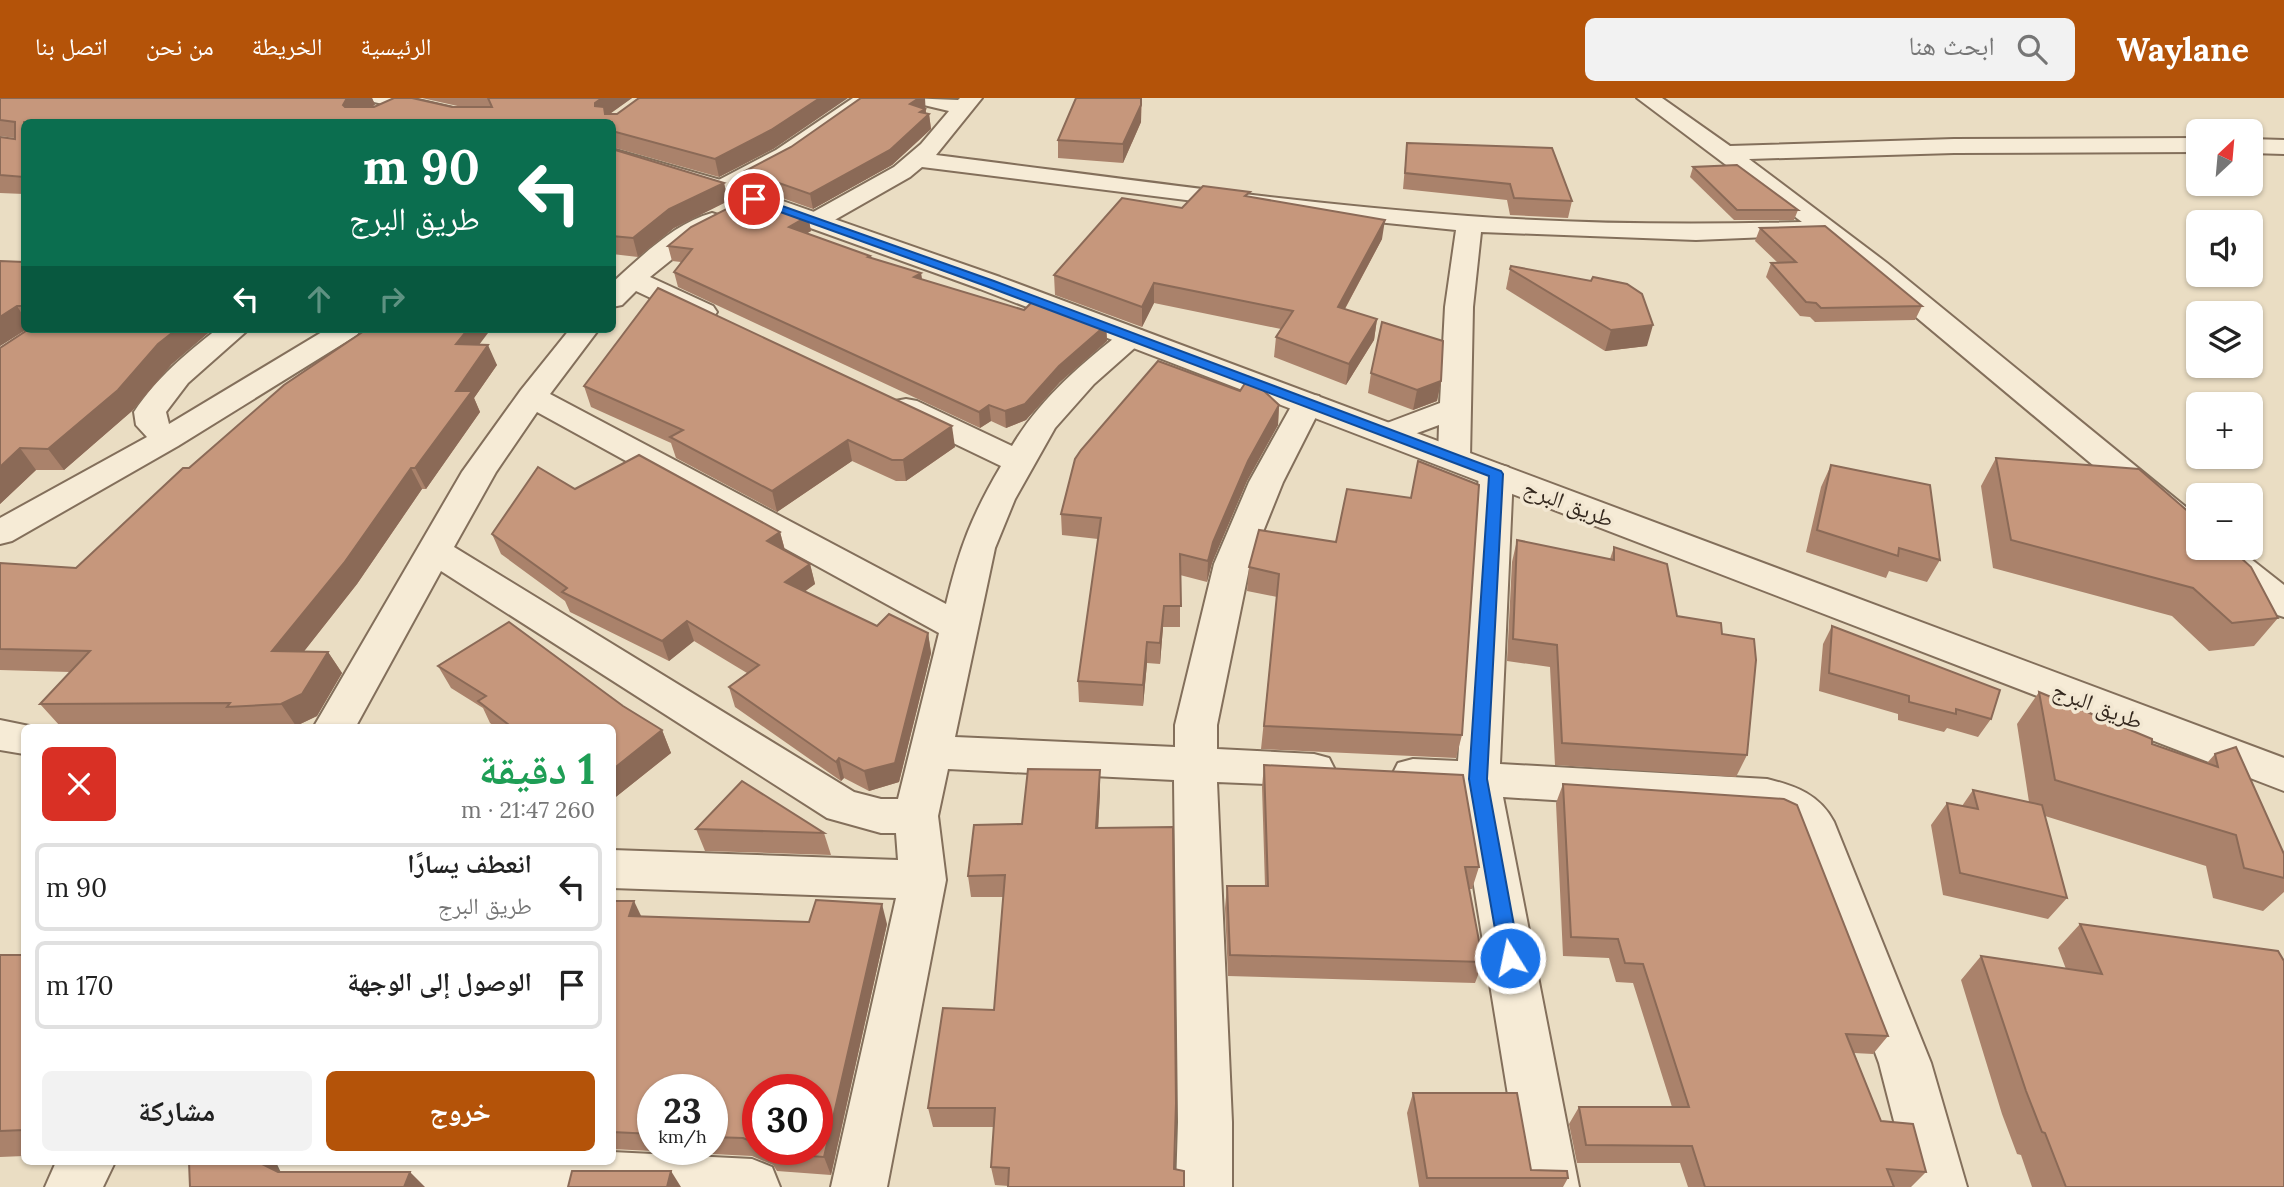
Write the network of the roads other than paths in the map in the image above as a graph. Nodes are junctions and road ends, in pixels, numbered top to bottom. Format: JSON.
{"nodes":[{"id":1,"x":867,"y":98,"type":"edge"},
{"id":2,"x":918,"y":98,"type":"edge"},
{"id":3,"x":1648,"y":98,"type":"edge"},
{"id":4,"x":967,"y":103,"type":"edge"},
{"id":5,"x":377,"y":108,"type":"edge"},
{"id":6,"x":472,"y":119,"type":"edge"},
{"id":7,"x":2186,"y":145,"type":"edge"},
{"id":8,"x":2263,"y":146,"type":"edge"},
{"id":9,"x":2284,"y":147,"type":"edge"},
{"id":10,"x":1727,"y":153,"type":"junction"},
{"id":11,"x":616,"y":157,"type":"edge"},
{"id":12,"x":916,"y":159,"type":"junction"},
{"id":13,"x":722,"y":188,"type":"junction"},
{"id":14,"x":754,"y":199,"type":"junction"},
{"id":15,"x":814,"y":221,"type":"junction"},
{"id":16,"x":1469,"y":224,"type":"junction"},
{"id":17,"x":1826,"y":229,"type":"junction"},
{"id":18,"x":622,"y":289,"type":"edge"},
{"id":19,"x":731,"y":326,"type":"edge"},
{"id":20,"x":230,"y":333,"type":"edge"},
{"id":21,"x":340,"y":333,"type":"edge"},
{"id":22,"x":582,"y":333,"type":"edge"},
{"id":23,"x":1133,"y":337,"type":"junction"},
{"id":24,"x":532,"y":397,"type":"junction"},
{"id":25,"x":880,"y":397,"type":"edge"},
{"id":26,"x":1308,"y":402,"type":"junction"},
{"id":27,"x":1457,"y":407,"type":"junction"},
{"id":28,"x":1390,"y":433,"type":"junction"},
{"id":29,"x":167,"y":439,"type":"junction"},
{"id":30,"x":1454,"y":458,"type":"junction"},
{"id":31,"x":1017,"y":461,"type":"junction"},
{"id":32,"x":1496,"y":474,"type":"junction"},
{"id":33,"x":2186,"y":525,"type":"edge"},
{"id":34,"x":0,"y":533,"type":"edge"},
{"id":35,"x":435,"y":551,"type":"junction"},
{"id":36,"x":2229,"y":560,"type":"edge"},
{"id":37,"x":2284,"y":604,"type":"edge"},
{"id":38,"x":958,"y":627,"type":"junction"},
{"id":39,"x":336,"y":724,"type":"edge"},
{"id":40,"x":0,"y":735,"type":"edge"},
{"id":41,"x":21,"y":738,"type":"edge"},
{"id":42,"x":930,"y":752,"type":"junction"},
{"id":43,"x":1196,"y":765,"type":"junction"},
{"id":44,"x":2284,"y":775,"type":"edge"},
{"id":45,"x":1478,"y":779,"type":"junction"},
{"id":46,"x":916,"y":816,"type":"junction"},
{"id":47,"x":616,"y":869,"type":"edge"},
{"id":48,"x":923,"y":880,"type":"junction"},
{"id":49,"x":85,"y":1165,"type":"edge"},
{"id":50,"x":336,"y":1165,"type":"edge"},
{"id":51,"x":496,"y":1180,"type":"edge"},
{"id":52,"x":73,"y":1187,"type":"edge"},
{"id":53,"x":752,"y":1187,"type":"edge"},
{"id":54,"x":859,"y":1187,"type":"edge"},
{"id":55,"x":1204,"y":1187,"type":"edge"},
{"id":56,"x":1551,"y":1187,"type":"edge"},
{"id":57,"x":1939,"y":1187,"type":"edge"}],
"edges":[{"from":1,"to":13,"type":"street"},
{"from":2,"to":4,"type":"street"},
{"from":3,"to":10,"type":"street"},
{"from":4,"to":12,"type":"street"},
{"from":5,"to":6,"type":"street"},
{"from":7,"to":10,"type":"street"},
{"from":8,"to":9,"type":"street"},
{"from":10,"to":17,"type":"street"},
{"from":11,"to":13,"type":"street","name":"طريق البرج"},
{"from":12,"to":15,"type":"street"},
{"from":12,"to":16,"type":"street"},
{"from":13,"to":14,"type":"street","name":"طريق البرج"},
{"from":14,"to":15,"type":"street","name":"طريق البرج"},
{"from":14,"to":18,"type":"street"},
{"from":15,"to":23,"type":"street","name":"طريق البرج"},
{"from":16,"to":17,"type":"street"},
{"from":16,"to":27,"type":"street"},
{"from":17,"to":33,"type":"street"},
{"from":18,"to":19,"type":"street"},
{"from":20,"to":29,"type":"street"},
{"from":21,"to":29,"type":"street"},
{"from":22,"to":24,"type":"street"},
{"from":23,"to":26,"type":"street","name":"طريق البرج"},
{"from":23,"to":31,"type":"street"},
{"from":24,"to":35,"type":"street"},
{"from":24,"to":38,"type":"street"},
{"from":25,"to":31,"type":"street"},
{"from":26,"to":28,"type":"street","name":"طريق البرج"},
{"from":26,"to":43,"type":"street"},
{"from":27,"to":28,"type":"street"},
{"from":27,"to":30,"type":"street"},
{"from":28,"to":30,"type":"street","name":"طريق البرج"},
{"from":29,"to":34,"type":"street"},
{"from":30,"to":32,"type":"street","name":"طريق البرج"},
{"from":31,"to":38,"type":"street"},
{"from":32,"to":44,"type":"street","name":"طريق البرج"},
{"from":32,"to":45,"type":"street"},
{"from":35,"to":39,"type":"street"},
{"from":35,"to":46,"type":"street"},
{"from":36,"to":37,"type":"street"},
{"from":38,"to":42,"type":"street"},
{"from":40,"to":41,"type":"street"},
{"from":42,"to":43,"type":"street"},
{"from":42,"to":46,"type":"street"},
{"from":43,"to":45,"type":"street"},
{"from":43,"to":55,"type":"street"},
{"from":45,"to":56,"type":"street"},
{"from":45,"to":57,"type":"street"},
{"from":46,"to":48,"type":"street"},
{"from":47,"to":48,"type":"street"},
{"from":48,"to":54,"type":"street"},
{"from":49,"to":52,"type":"street"},
{"from":50,"to":51,"type":"street"},
{"from":51,"to":53,"type":"street"}]}
